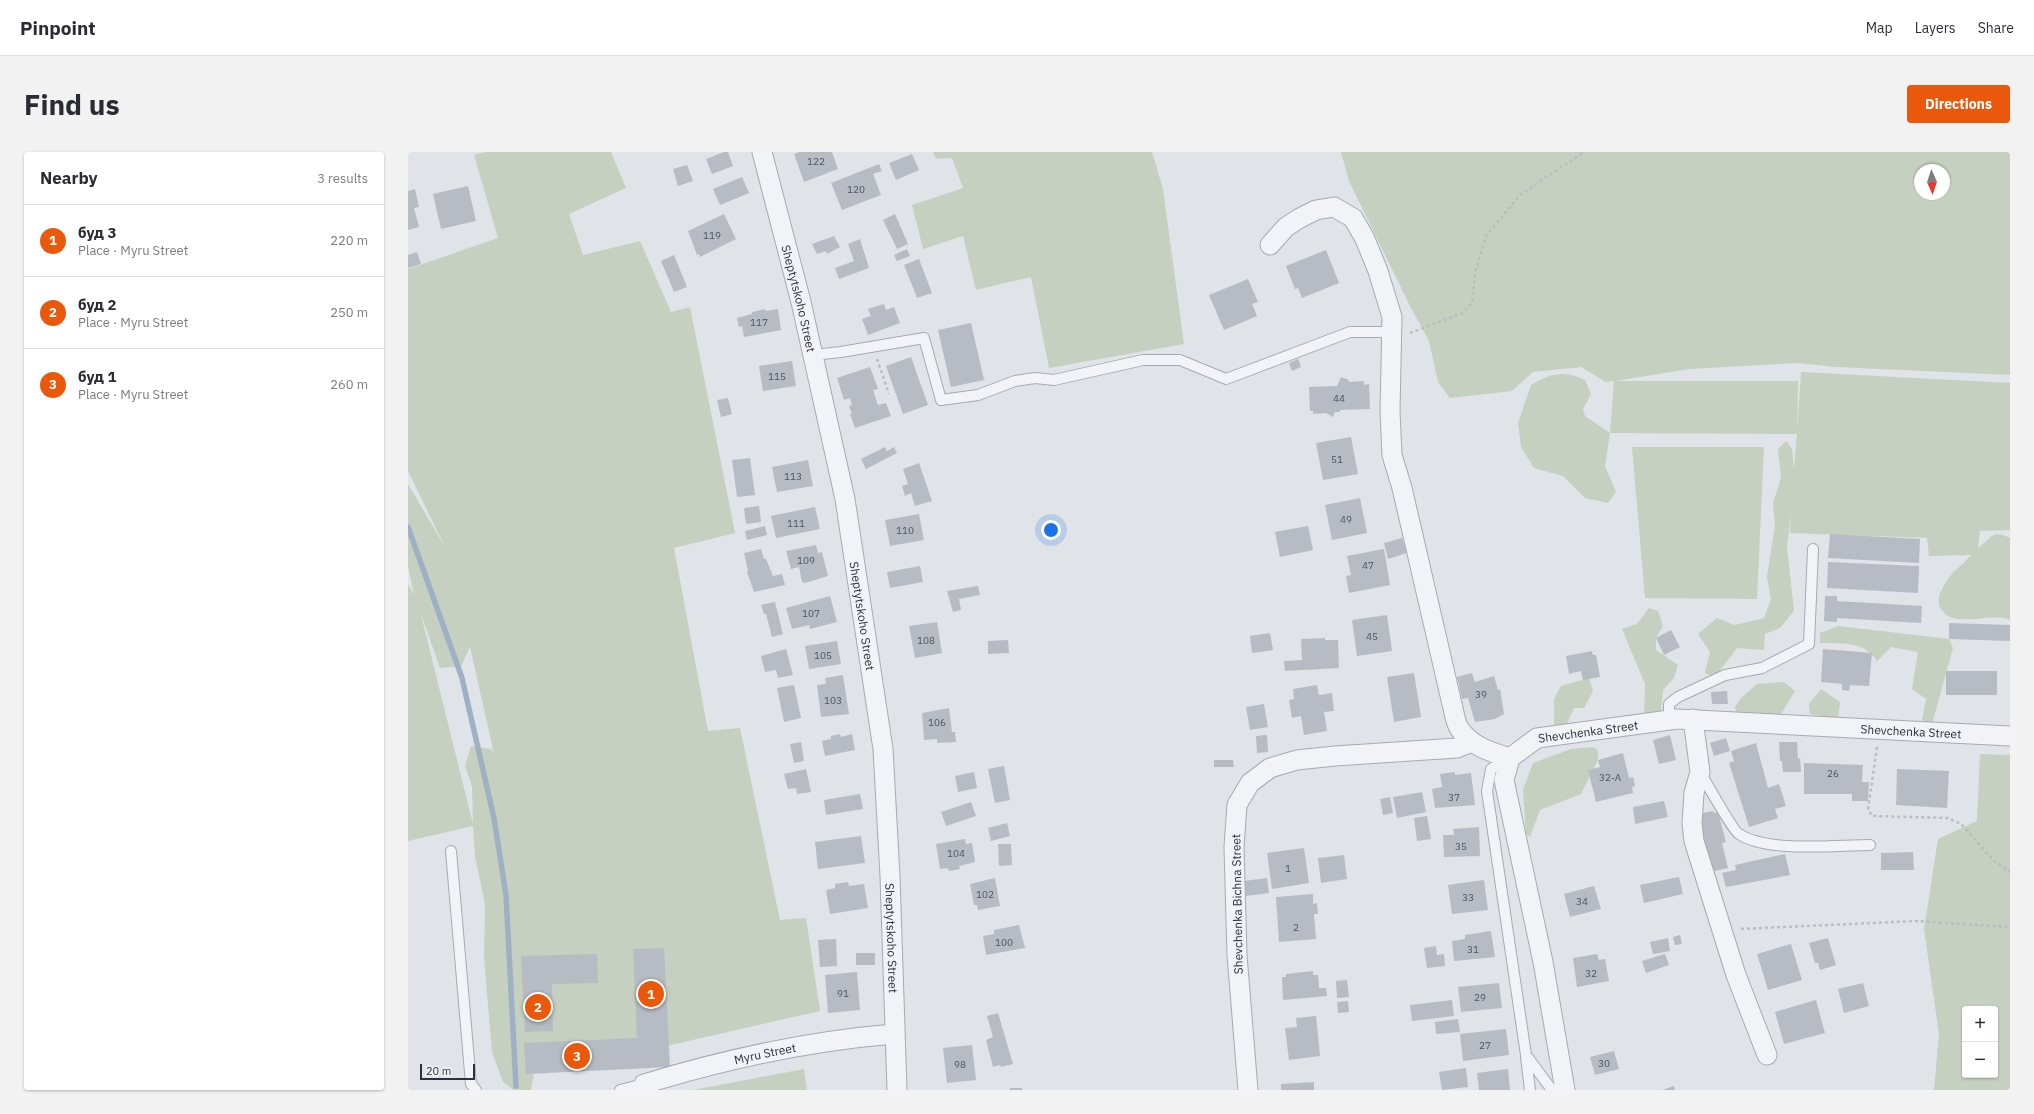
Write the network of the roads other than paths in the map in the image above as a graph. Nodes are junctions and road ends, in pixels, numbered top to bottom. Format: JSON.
{"nodes":[{"id":1,"x":762,"y":152,"type":"edge"},
{"id":2,"x":1270,"y":245,"type":"dead end"},
{"id":3,"x":1393,"y":341,"type":"junction"},
{"id":4,"x":813,"y":355,"type":"junction"},
{"id":5,"x":1814,"y":549,"type":"dead end"},
{"id":6,"x":1669,"y":719,"type":"junction"},
{"id":7,"x":1693,"y":719,"type":"junction"},
{"id":8,"x":2010,"y":736,"type":"edge"},
{"id":9,"x":1472,"y":742,"type":"junction"},
{"id":10,"x":1510,"y":758,"type":"junction"},
{"id":11,"x":1700,"y":772,"type":"junction"},
{"id":12,"x":1870,"y":845,"type":"dead end"},
{"id":13,"x":451,"y":851,"type":"dead end"},
{"id":14,"x":894,"y":1034,"type":"junction"},
{"id":15,"x":1526,"y":1055,"type":"junction"},
{"id":16,"x":1767,"y":1055,"type":"dead end"},
{"id":17,"x":644,"y":1087,"type":"edge"},
{"id":18,"x":476,"y":1090,"type":"edge"},
{"id":19,"x":620,"y":1090,"type":"edge"},
{"id":20,"x":897,"y":1090,"type":"edge"},
{"id":21,"x":1248,"y":1090,"type":"edge"},
{"id":22,"x":1530,"y":1090,"type":"edge"},
{"id":23,"x":1552,"y":1090,"type":"edge"},
{"id":24,"x":1565,"y":1090,"type":"edge"}],
"edges":[{"from":1,"to":4,"type":"street","name":"Sheptytskoho Street"},
{"from":2,"to":3,"type":"street"},
{"from":3,"to":4,"type":"lane"},
{"from":3,"to":9,"type":"street"},
{"from":4,"to":14,"type":"street","name":"Sheptytskoho Street"},
{"from":5,"to":6,"type":"lane"},
{"from":6,"to":7,"type":"street","name":"Shevchenka Street"},
{"from":6,"to":10,"type":"street","name":"Shevchenka Street"},
{"from":7,"to":8,"type":"street","name":"Shevchenka Street"},
{"from":7,"to":11,"type":"street"},
{"from":9,"to":10,"type":"street"},
{"from":9,"to":21,"type":"street","name":"Shevchenka Bichna Street"},
{"from":10,"to":15,"type":"lane"},
{"from":10,"to":24,"type":"street"},
{"from":11,"to":12,"type":"lane"},
{"from":11,"to":16,"type":"street"},
{"from":13,"to":18,"type":"lane"},
{"from":14,"to":17,"type":"street","name":"Myru Street"},
{"from":14,"to":20,"type":"street","name":"Sheptytskoho Street"},
{"from":15,"to":22,"type":"lane"},
{"from":15,"to":23,"type":"lane"},
{"from":17,"to":19,"type":"lane"}]}
